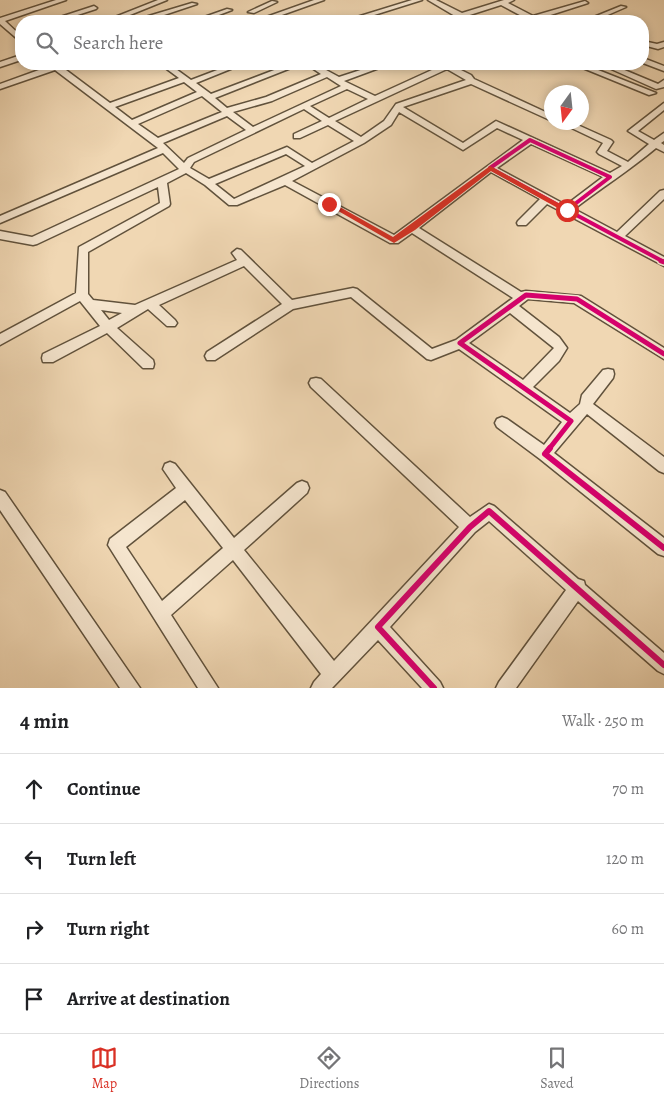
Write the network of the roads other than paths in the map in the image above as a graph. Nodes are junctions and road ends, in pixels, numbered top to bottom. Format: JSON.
{"nodes":[{"id":1,"x":63,"y":0,"type":"edge"},
{"id":2,"x":164,"y":0,"type":"edge"},
{"id":3,"x":321,"y":0,"type":"edge"},
{"id":4,"x":419,"y":0,"type":"edge"},
{"id":5,"x":431,"y":0,"type":"edge"},
{"id":6,"x":511,"y":0,"type":"edge"},
{"id":7,"x":275,"y":1,"type":"edge"},
{"id":8,"x":502,"y":3,"type":"junction"},
{"id":9,"x":194,"y":4,"type":"dead end"},
{"id":10,"x":593,"y":7,"type":"edge"},
{"id":11,"x":623,"y":7,"type":"dead end"},
{"id":12,"x":94,"y":8,"type":"dead end"},
{"id":13,"x":229,"y":10,"type":"dead end"},
{"id":14,"x":252,"y":12,"type":"dead end"},
{"id":15,"x":158,"y":14,"type":"joint"},
{"id":16,"x":15,"y":15,"type":"edge"},
{"id":17,"x":16,"y":15,"type":"edge"},
{"id":18,"x":71,"y":15,"type":"edge"},
{"id":19,"x":125,"y":15,"type":"edge"},
{"id":20,"x":155,"y":15,"type":"edge"},
{"id":21,"x":214,"y":15,"type":"edge"},
{"id":22,"x":277,"y":15,"type":"edge"},
{"id":23,"x":368,"y":15,"type":"edge"},
{"id":24,"x":459,"y":15,"type":"edge"},
{"id":25,"x":464,"y":15,"type":"edge"},
{"id":26,"x":525,"y":15,"type":"edge"},
{"id":27,"x":557,"y":15,"type":"edge"},
{"id":28,"x":0,"y":20,"type":"edge"},
{"id":29,"x":4,"y":27,"type":"edge"},
{"id":30,"x":664,"y":44,"type":"edge"},
{"id":31,"x":649,"y":45,"type":"edge"},
{"id":32,"x":15,"y":60,"type":"edge"},
{"id":33,"x":649,"y":63,"type":"edge"},
{"id":34,"x":0,"y":65,"type":"edge"},
{"id":35,"x":664,"y":69,"type":"edge"},
{"id":36,"x":42,"y":70,"type":"edge"},
{"id":37,"x":62,"y":70,"type":"edge"},
{"id":38,"x":172,"y":70,"type":"edge"},
{"id":39,"x":221,"y":70,"type":"edge"},
{"id":40,"x":280,"y":70,"type":"edge"},
{"id":41,"x":321,"y":70,"type":"edge"},
{"id":42,"x":368,"y":70,"type":"edge"},
{"id":43,"x":438,"y":70,"type":"edge"},
{"id":44,"x":457,"y":70,"type":"edge"},
{"id":45,"x":598,"y":70,"type":"edge"},
{"id":46,"x":618,"y":70,"type":"edge"},
{"id":47,"x":328,"y":74,"type":"junction"},
{"id":48,"x":338,"y":80,"type":"junction"},
{"id":49,"x":187,"y":81,"type":"junction"},
{"id":50,"x":471,"y":81,"type":"junction"},
{"id":51,"x":347,"y":86,"type":"junction"},
{"id":52,"x":0,"y":87,"type":"edge"},
{"id":53,"x":658,"y":87,"type":"edge"},
{"id":54,"x":207,"y":95,"type":"junction"},
{"id":55,"x":374,"y":99,"type":"junction"},
{"id":56,"x":109,"y":106,"type":"junction"},
{"id":57,"x":304,"y":106,"type":"junction"},
{"id":58,"x":664,"y":106,"type":"edge"},
{"id":59,"x":398,"y":108,"type":"junction"},
{"id":60,"x":226,"y":113,"type":"junction"},
{"id":61,"x":544,"y":114,"type":"edge"},
{"id":62,"x":327,"y":121,"type":"junction"},
{"id":63,"x":132,"y":123,"type":"junction"},
{"id":64,"x":251,"y":130,"type":"junction"},
{"id":65,"x":581,"y":130,"type":"edge"},
{"id":66,"x":297,"y":136,"type":"dead end"},
{"id":67,"x":664,"y":136,"type":"edge"},
{"id":68,"x":530,"y":140,"type":"junction"},
{"id":69,"x":361,"y":141,"type":"junction"},
{"id":70,"x":161,"y":146,"type":"junction"},
{"id":71,"x":659,"y":147,"type":"edge"},
{"id":72,"x":311,"y":166,"type":"junction"},
{"id":73,"x":629,"y":166,"type":"junction"},
{"id":74,"x":184,"y":168,"type":"junction"},
{"id":75,"x":490,"y":168,"type":"junction"},
{"id":76,"x":610,"y":177,"type":"junction"},
{"id":77,"x":162,"y":181,"type":"junction"},
{"id":78,"x":285,"y":181,"type":"junction"},
{"id":79,"x":208,"y":183,"type":"junction"},
{"id":80,"x":664,"y":193,"type":"edge"},
{"id":81,"x":545,"y":200,"type":"junction"},
{"id":82,"x":654,"y":201,"type":"junction"},
{"id":83,"x":664,"y":207,"type":"edge"},
{"id":84,"x":567,"y":210,"type":"junction"},
{"id":85,"x":0,"y":220,"type":"edge"},
{"id":86,"x":522,"y":223,"type":"dead end"},
{"id":87,"x":412,"y":228,"type":"junction"},
{"id":88,"x":0,"y":235,"type":"edge"},
{"id":89,"x":618,"y":236,"type":"junction"},
{"id":90,"x":664,"y":262,"type":"edge"},
{"id":91,"x":86,"y":299,"type":"junction"},
{"id":92,"x":516,"y":302,"type":"junction"},
{"id":93,"x":150,"y":304,"type":"junction"},
{"id":94,"x":290,"y":305,"type":"junction"},
{"id":95,"x":136,"y":310,"type":"junction"},
{"id":96,"x":171,"y":323,"type":"dead end"},
{"id":97,"x":108,"y":327,"type":"junction"},
{"id":98,"x":0,"y":340,"type":"edge"},
{"id":99,"x":460,"y":343,"type":"junction"},
{"id":100,"x":661,"y":348,"type":"edge"},
{"id":101,"x":210,"y":356,"type":"dead end"},
{"id":102,"x":48,"y":358,"type":"dead end"},
{"id":103,"x":148,"y":364,"type":"dead end"},
{"id":104,"x":608,"y":374,"type":"dead end"},
{"id":105,"x":316,"y":383,"type":"dead end"},
{"id":106,"x":524,"y":388,"type":"junction"},
{"id":107,"x":586,"y":406,"type":"junction"},
{"id":108,"x":571,"y":421,"type":"junction"},
{"id":109,"x":502,"y":423,"type":"dead end"},
{"id":110,"x":545,"y":454,"type":"junction"},
{"id":111,"x":664,"y":466,"type":"edge"},
{"id":112,"x":170,"y":469,"type":"dead end"},
{"id":113,"x":302,"y":488,"type":"dead end"},
{"id":114,"x":187,"y":489,"type":"junction"},
{"id":115,"x":0,"y":497,"type":"edge"},
{"id":116,"x":470,"y":527,"type":"junction"},
{"id":117,"x":664,"y":548,"type":"edge"},
{"id":118,"x":234,"y":549,"type":"junction"},
{"id":119,"x":578,"y":587,"type":"junction"},
{"id":120,"x":160,"y":614,"type":"junction"},
{"id":121,"x":378,"y":627,"type":"junction"},
{"id":122,"x":664,"y":665,"type":"edge"},
{"id":123,"x":333,"y":674,"type":"junction"},
{"id":124,"x":131,"y":688,"type":"edge"},
{"id":125,"x":209,"y":688,"type":"edge"},
{"id":126,"x":320,"y":688,"type":"edge"},
{"id":127,"x":434,"y":688,"type":"edge"},
{"id":128,"x":505,"y":688,"type":"edge"}],
"edges":[{"from":1,"to":17,"type":"street"},
{"from":2,"to":19,"type":"street"},
{"from":3,"to":22,"type":"street"},
{"from":4,"to":23,"type":"street"},
{"from":5,"to":24,"type":"street"},
{"from":6,"to":8,"type":"street"},
{"from":7,"to":14,"type":"street"},
{"from":8,"to":25,"type":"street"},
{"from":8,"to":26,"type":"street"},
{"from":9,"to":15,"type":"street"},
{"from":10,"to":11,"type":"street"},
{"from":10,"to":27,"type":"street"},
{"from":12,"to":18,"type":"street"},
{"from":13,"to":21,"type":"street"},
{"from":15,"to":20,"type":"street"},
{"from":16,"to":28,"type":"street"},
{"from":28,"to":29,"type":"street"},
{"from":30,"to":31,"type":"street"},
{"from":32,"to":34,"type":"street"},
{"from":33,"to":35,"type":"street"},
{"from":36,"to":52,"type":"street"},
{"from":37,"to":56,"type":"street"},
{"from":38,"to":49,"type":"street"},
{"from":39,"to":49,"type":"street"},
{"from":40,"to":54,"type":"street"},
{"from":41,"to":47,"type":"street"},
{"from":42,"to":48,"type":"street"},
{"from":43,"to":55,"type":"street"},
{"from":44,"to":50,"type":"street"},
{"from":45,"to":53,"type":"street"},
{"from":46,"to":53,"type":"street"},
{"from":47,"to":48,"type":"street"},
{"from":47,"to":60,"type":"street"},
{"from":48,"to":51,"type":"street"},
{"from":49,"to":54,"type":"street"},
{"from":49,"to":56,"type":"street"},
{"from":50,"to":59,"type":"street"},
{"from":50,"to":61,"type":"street"},
{"from":51,"to":55,"type":"street"},
{"from":51,"to":57,"type":"street"},
{"from":53,"to":58,"type":"street"},
{"from":54,"to":60,"type":"street"},
{"from":54,"to":63,"type":"street"},
{"from":55,"to":62,"type":"street"},
{"from":56,"to":63,"type":"street"},
{"from":57,"to":62,"type":"street"},
{"from":57,"to":64,"type":"street"},
{"from":58,"to":71,"type":"street"},
{"from":59,"to":68,"type":"street"},
{"from":59,"to":69,"type":"street"},
{"from":60,"to":64,"type":"street"},
{"from":60,"to":70,"type":"street"},
{"from":62,"to":66,"type":"street"},
{"from":62,"to":69,"type":"street"},
{"from":63,"to":70,"type":"street"},
{"from":64,"to":74,"type":"street"},
{"from":65,"to":73,"type":"street"},
{"from":67,"to":71,"type":"street"},
{"from":68,"to":75,"type":"street"},
{"from":68,"to":76,"type":"street"},
{"from":69,"to":72,"type":"street"},
{"from":70,"to":74,"type":"street"},
{"from":70,"to":85,"type":"street"},
{"from":71,"to":73,"type":"street"},
{"from":72,"to":78,"type":"street"},
{"from":72,"to":79,"type":"street"},
{"from":73,"to":76,"type":"street"},
{"from":74,"to":77,"type":"street"},
{"from":74,"to":79,"type":"street"},
{"from":75,"to":81,"type":"street"},
{"from":75,"to":87,"type":"street"},
{"from":76,"to":84,"type":"street"},
{"from":77,"to":88,"type":"street"},
{"from":77,"to":91,"type":"street"},
{"from":78,"to":79,"type":"street"},
{"from":78,"to":87,"type":"street"},
{"from":80,"to":82,"type":"street"},
{"from":81,"to":84,"type":"street"},
{"from":81,"to":86,"type":"street"},
{"from":82,"to":83,"type":"street"},
{"from":82,"to":89,"type":"street"},
{"from":84,"to":89,"type":"street"},
{"from":87,"to":92,"type":"street"},
{"from":89,"to":90,"type":"street"},
{"from":91,"to":95,"type":"street"},
{"from":91,"to":97,"type":"street"},
{"from":91,"to":98,"type":"street"},
{"from":92,"to":99,"type":"street"},
{"from":92,"to":100,"type":"street"},
{"from":92,"to":106,"type":"street"},
{"from":93,"to":94,"type":"street"},
{"from":93,"to":95,"type":"street"},
{"from":93,"to":96,"type":"street"},
{"from":94,"to":99,"type":"street"},
{"from":94,"to":101,"type":"street"},
{"from":95,"to":97,"type":"street"},
{"from":97,"to":102,"type":"street"},
{"from":97,"to":103,"type":"street"},
{"from":99,"to":106,"type":"street"},
{"from":104,"to":107,"type":"street"},
{"from":105,"to":116,"type":"street"},
{"from":106,"to":108,"type":"street"},
{"from":107,"to":108,"type":"street"},
{"from":107,"to":111,"type":"street"},
{"from":108,"to":110,"type":"street"},
{"from":109,"to":110,"type":"street"},
{"from":110,"to":117,"type":"street"},
{"from":112,"to":114,"type":"street"},
{"from":113,"to":118,"type":"street"},
{"from":114,"to":118,"type":"street"},
{"from":114,"to":120,"type":"street"},
{"from":115,"to":124,"type":"street"},
{"from":116,"to":119,"type":"street"},
{"from":116,"to":121,"type":"street"},
{"from":118,"to":120,"type":"street"},
{"from":118,"to":123,"type":"street"},
{"from":119,"to":122,"type":"street"},
{"from":119,"to":128,"type":"street"},
{"from":120,"to":125,"type":"street"},
{"from":121,"to":123,"type":"street"},
{"from":121,"to":127,"type":"street"},
{"from":123,"to":126,"type":"street"}]}
